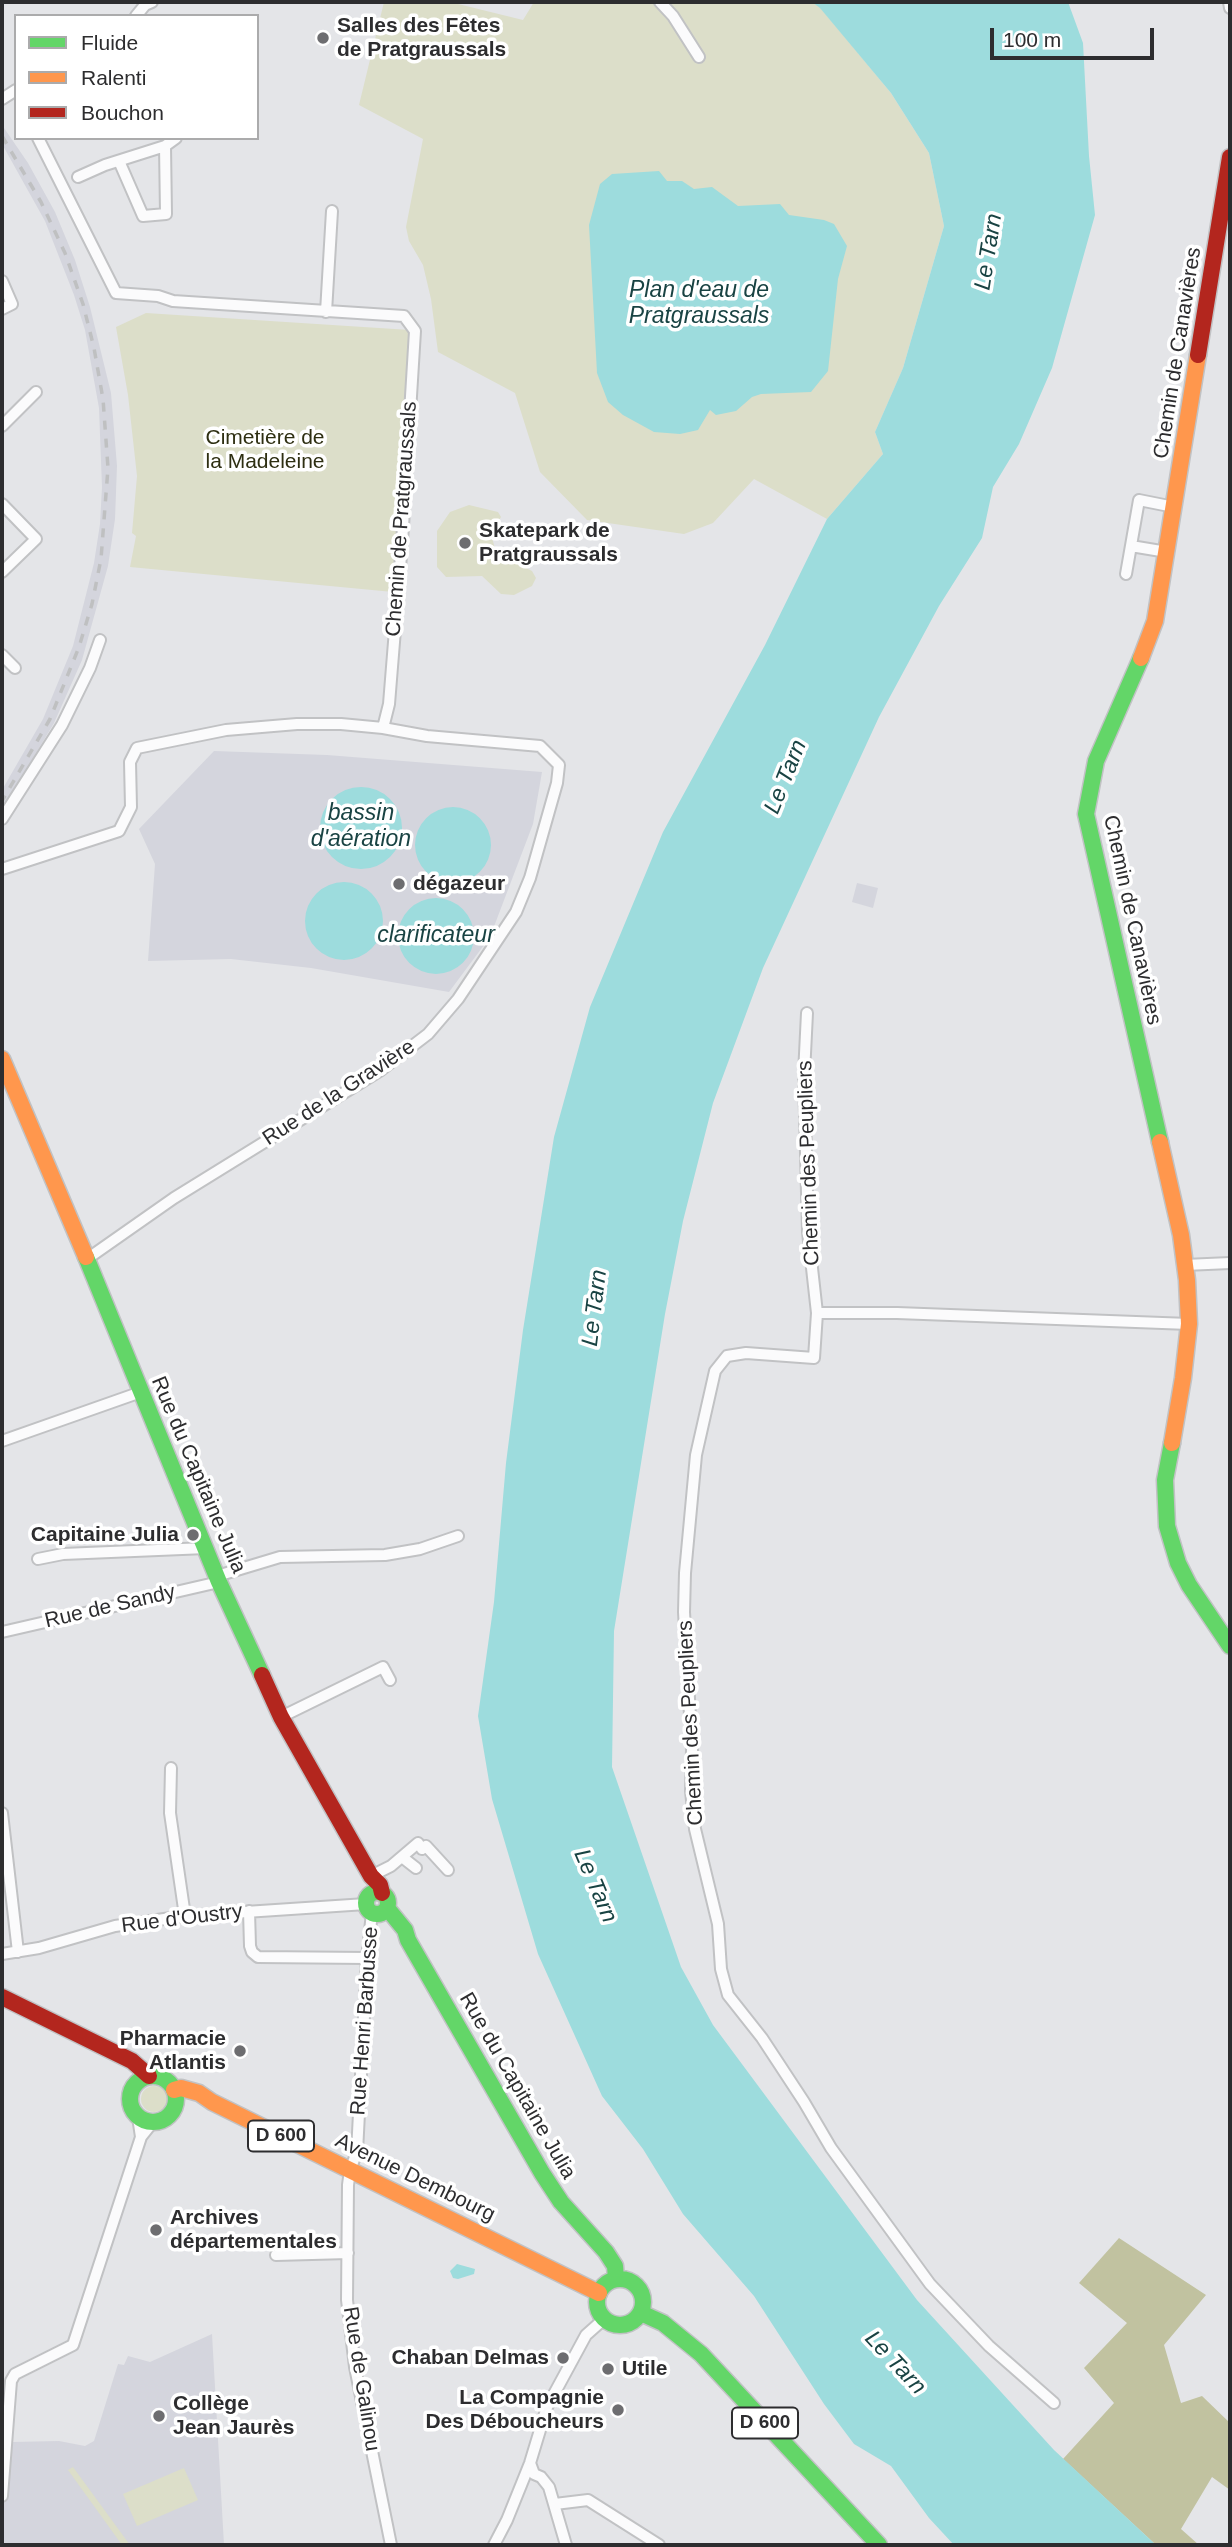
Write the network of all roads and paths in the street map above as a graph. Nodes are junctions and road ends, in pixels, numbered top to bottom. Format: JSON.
{"nodes":[{"id":1,"x":152,"y":2,"type":"edge"},
{"id":2,"x":660,"y":2,"type":"edge"},
{"id":3,"x":1229,"y":2,"type":"edge"},
{"id":4,"x":1230,"y":8,"type":"edge"},
{"id":5,"x":138,"y":14,"type":"edge"},
{"id":6,"x":699,"y":57,"type":"dead end"},
{"id":7,"x":14,"y":94,"type":"edge"},
{"id":8,"x":2,"y":99,"type":"edge"},
{"id":9,"x":39,"y":140,"type":"edge"},
{"id":10,"x":173,"y":140,"type":"edge"},
{"id":11,"x":165,"y":146,"type":"junction"},
{"id":12,"x":1230,"y":156,"type":"edge"},
{"id":13,"x":119,"y":162,"type":"junction"},
{"id":14,"x":78,"y":177,"type":"dead end"},
{"id":15,"x":332,"y":211,"type":"dead end"},
{"id":16,"x":2,"y":281,"type":"edge"},
{"id":17,"x":2,"y":309,"type":"edge"},
{"id":18,"x":326,"y":312,"type":"junction"},
{"id":19,"x":36,"y":392,"type":"dead end"},
{"id":20,"x":2,"y":426,"type":"edge"},
{"id":21,"x":2,"y":505,"type":"edge"},
{"id":22,"x":1174,"y":507,"type":"junction"},
{"id":23,"x":1131,"y":546,"type":"junction"},
{"id":24,"x":1167,"y":552,"type":"junction"},
{"id":25,"x":2,"y":572,"type":"edge"},
{"id":26,"x":1126,"y":574,"type":"dead end"},
{"id":27,"x":100,"y":640,"type":"dead end"},
{"id":28,"x":2,"y":655,"type":"edge"},
{"id":29,"x":15,"y":668,"type":"dead end"},
{"id":30,"x":383,"y":728,"type":"junction"},
{"id":31,"x":2,"y":819,"type":"edge"},
{"id":32,"x":2,"y":869,"type":"edge"},
{"id":33,"x":807,"y":1013,"type":"dead end"},
{"id":34,"x":2,"y":1059,"type":"edge"},
{"id":35,"x":87,"y":1259,"type":"junction"},
{"id":36,"x":1230,"y":1263,"type":"edge"},
{"id":37,"x":1185,"y":1265,"type":"junction"},
{"id":38,"x":817,"y":1313,"type":"junction"},
{"id":39,"x":1189,"y":1324,"type":"junction"},
{"id":40,"x":141,"y":1392,"type":"junction"},
{"id":41,"x":2,"y":1441,"type":"edge"},
{"id":42,"x":458,"y":1536,"type":"dead end"},
{"id":43,"x":206,"y":1548,"type":"junction"},
{"id":44,"x":38,"y":1559,"type":"dead end"},
{"id":45,"x":218,"y":1579,"type":"junction"},
{"id":46,"x":2,"y":1632,"type":"edge"},
{"id":47,"x":1230,"y":1646,"type":"edge"},
{"id":48,"x":390,"y":1680,"type":"dead end"},
{"id":49,"x":281,"y":1717,"type":"junction"},
{"id":50,"x":171,"y":1768,"type":"dead end"},
{"id":51,"x":2,"y":1813,"type":"edge"},
{"id":52,"x":402,"y":1857,"type":"junction"},
{"id":53,"x":416,"y":1868,"type":"dead end"},
{"id":54,"x":448,"y":1870,"type":"dead end"},
{"id":55,"x":371,"y":1876,"type":"junction"},
{"id":56,"x":377,"y":1904,"type":"junction"},
{"id":57,"x":249,"y":1911,"type":"junction"},
{"id":58,"x":185,"y":1916,"type":"junction"},
{"id":59,"x":18,"y":1952,"type":"junction"},
{"id":60,"x":2,"y":1954,"type":"edge"},
{"id":61,"x":367,"y":1958,"type":"junction"},
{"id":62,"x":2,"y":1997,"type":"edge"},
{"id":63,"x":120,"y":2057,"type":"junction"},
{"id":64,"x":149,"y":2076,"type":"junction"},
{"id":65,"x":134,"y":2085,"type":"junction"},
{"id":66,"x":174,"y":2098,"type":"junction"},
{"id":67,"x":146,"y":2119,"type":"junction"},
{"id":68,"x":350,"y":2170,"type":"junction"},
{"id":69,"x":348,"y":2253,"type":"junction"},
{"id":70,"x":276,"y":2255,"type":"dead end"},
{"id":71,"x":616,"y":2279,"type":"junction"},
{"id":72,"x":599,"y":2293,"type":"junction"},
{"id":73,"x":641,"y":2313,"type":"junction"},
{"id":74,"x":604,"y":2319,"type":"junction"},
{"id":75,"x":1054,"y":2403,"type":"dead end"},
{"id":76,"x":530,"y":2463,"type":"junction"},
{"id":77,"x":2,"y":2496,"type":"edge"},
{"id":78,"x":555,"y":2504,"type":"junction"},
{"id":79,"x":391,"y":2545,"type":"edge"},
{"id":80,"x":494,"y":2545,"type":"edge"},
{"id":81,"x":566,"y":2545,"type":"edge"},
{"id":82,"x":659,"y":2545,"type":"edge"},
{"id":83,"x":879,"y":2545,"type":"edge"}],
"edges":[{"from":1,"to":5,"type":"street"},
{"from":2,"to":6,"type":"street"},
{"from":3,"to":4,"type":"street"},
{"from":7,"to":8,"type":"street"},
{"from":9,"to":18,"type":"street","name":"Chemin de Pratgraussals"},
{"from":10,"to":11,"type":"street"},
{"from":11,"to":13,"type":"street"},
{"from":11,"to":13,"type":"street"},
{"from":12,"to":22,"type":"street","name":"Chemin de Canavières"},
{"from":13,"to":14,"type":"street"},
{"from":15,"to":18,"type":"street"},
{"from":16,"to":17,"type":"street"},
{"from":18,"to":30,"type":"street","name":"Chemin de Pratgraussals"},
{"from":19,"to":20,"type":"street"},
{"from":21,"to":25,"type":"street"},
{"from":22,"to":23,"type":"street"},
{"from":22,"to":24,"type":"street","name":"Chemin de Canavières"},
{"from":23,"to":24,"type":"street"},
{"from":23,"to":26,"type":"street"},
{"from":24,"to":37,"type":"street","name":"Chemin de Canavières"},
{"from":27,"to":31,"type":"street"},
{"from":28,"to":29,"type":"street"},
{"from":30,"to":32,"type":"street"},
{"from":30,"to":35,"type":"street","name":"Rue de la Gravière"},
{"from":33,"to":38,"type":"street","name":"Chemin des Peupliers"},
{"from":34,"to":35,"type":"street","name":"Rue du Capitaine Julia"},
{"from":35,"to":40,"type":"street","name":"Rue du Capitaine Julia"},
{"from":36,"to":37,"type":"street"},
{"from":37,"to":39,"type":"street","name":"Chemin de Canavières"},
{"from":38,"to":39,"type":"street"},
{"from":38,"to":75,"type":"street","name":"Chemin des Peupliers"},
{"from":39,"to":47,"type":"street","name":"Chemin de Canavières"},
{"from":40,"to":41,"type":"street"},
{"from":40,"to":43,"type":"street","name":"Rue du Capitaine Julia"},
{"from":42,"to":45,"type":"street","name":"Rue de Sandy"},
{"from":43,"to":44,"type":"street"},
{"from":43,"to":45,"type":"street","name":"Rue du Capitaine Julia"},
{"from":45,"to":46,"type":"street","name":"Rue de Sandy"},
{"from":45,"to":49,"type":"street","name":"Rue du Capitaine Julia"},
{"from":48,"to":49,"type":"street"},
{"from":49,"to":55,"type":"street","name":"Rue du Capitaine Julia"},
{"from":50,"to":58,"type":"street"},
{"from":51,"to":59,"type":"street"},
{"from":52,"to":53,"type":"street"},
{"from":52,"to":54,"type":"street"},
{"from":52,"to":55,"type":"street"},
{"from":55,"to":56,"type":"street","name":"Rue du Capitaine Julia"},
{"from":56,"to":57,"type":"street","name":"Rue d'Oustry"},
{"from":56,"to":61,"type":"street","name":"Rue Henri Barbusse"},
{"from":56,"to":71,"type":"street","name":"Rue du Capitaine Julia"},
{"from":57,"to":58,"type":"street","name":"Rue d'Oustry"},
{"from":57,"to":61,"type":"street"},
{"from":58,"to":59,"type":"street","name":"Rue d'Oustry"},
{"from":59,"to":60,"type":"street","name":"Rue d'Oustry"},
{"from":61,"to":68,"type":"street","name":"Rue Henri Barbusse"},
{"from":62,"to":63,"type":"street"},
{"from":63,"to":64,"type":"street"},
{"from":63,"to":65,"type":"street"},
{"from":64,"to":65,"type":"street"},
{"from":64,"to":66,"type":"street"},
{"from":65,"to":67,"type":"street"},
{"from":66,"to":67,"type":"street"},
{"from":66,"to":68,"type":"street","name":"Avenue Dembourg","number":"D 600"},
{"from":67,"to":77,"type":"street"},
{"from":68,"to":69,"type":"street","name":"Rue de Galinou"},
{"from":68,"to":72,"type":"street","name":"Avenue Dembourg","number":"D 600"},
{"from":69,"to":70,"type":"street"},
{"from":69,"to":79,"type":"street","name":"Rue de Galinou"},
{"from":71,"to":72,"type":"street"},
{"from":71,"to":73,"type":"street"},
{"from":72,"to":74,"type":"street"},
{"from":73,"to":74,"type":"street"},
{"from":73,"to":83,"type":"street","number":"D 600"},
{"from":74,"to":76,"type":"street"},
{"from":76,"to":78,"type":"street"},
{"from":76,"to":80,"type":"street"},
{"from":78,"to":81,"type":"street"},
{"from":78,"to":82,"type":"street"}]}
